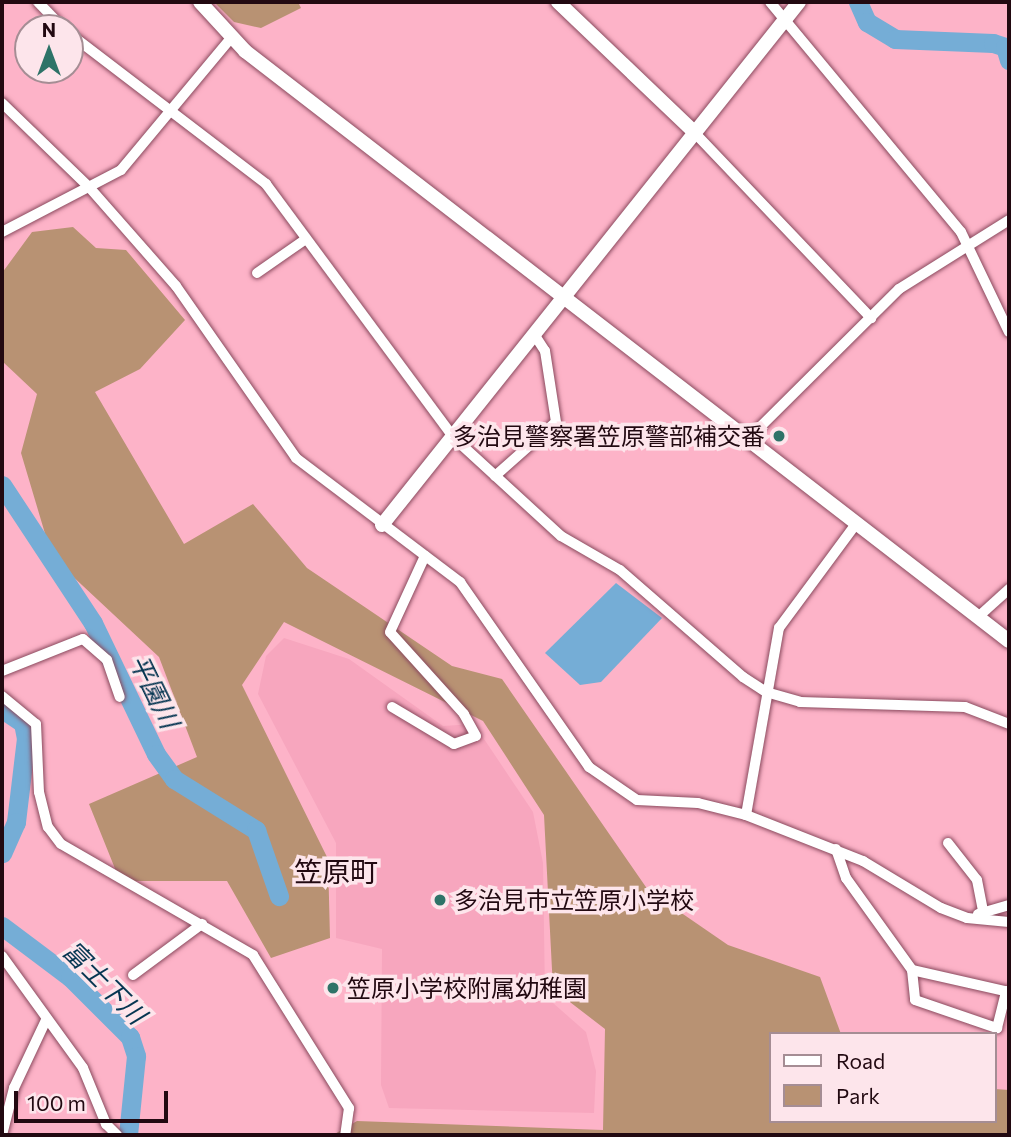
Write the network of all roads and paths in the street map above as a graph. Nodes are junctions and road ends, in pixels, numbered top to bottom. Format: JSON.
{"nodes":[{"id":1,"x":200,"y":2,"type":"edge"},
{"id":2,"x":558,"y":2,"type":"edge"},
{"id":3,"x":770,"y":2,"type":"edge"},
{"id":4,"x":799,"y":2,"type":"edge"},
{"id":5,"x":785,"y":19,"type":"junction"},
{"id":6,"x":232,"y":37,"type":"junction"},
{"id":7,"x":84,"y":44,"type":"edge"},
{"id":8,"x":2,"y":103,"type":"edge"},
{"id":9,"x":170,"y":110,"type":"junction"},
{"id":10,"x":692,"y":130,"type":"junction"},
{"id":11,"x":89,"y":187,"type":"junction"},
{"id":12,"x":1009,"y":220,"type":"edge"},
{"id":13,"x":2,"y":232,"type":"edge"},
{"id":14,"x":306,"y":239,"type":"junction"},
{"id":15,"x":964,"y":246,"type":"junction"},
{"id":16,"x":257,"y":273,"type":"dead end"},
{"id":17,"x":563,"y":297,"type":"junction"},
{"id":18,"x":871,"y":318,"type":"junction"},
{"id":19,"x":1009,"y":332,"type":"edge"},
{"id":20,"x":534,"y":334,"type":"junction"},
{"id":21,"x":454,"y":438,"type":"junction"},
{"id":22,"x":748,"y":439,"type":"junction"},
{"id":23,"x":495,"y":476,"type":"junction"},
{"id":24,"x":856,"y":524,"type":"junction"},
{"id":25,"x":382,"y":525,"type":"junction"},
{"id":26,"x":425,"y":556,"type":"junction"},
{"id":27,"x":1009,"y":589,"type":"edge"},
{"id":28,"x":978,"y":617,"type":"junction"},
{"id":29,"x":1009,"y":641,"type":"edge"},
{"id":30,"x":2,"y":671,"type":"edge"},
{"id":31,"x":766,"y":692,"type":"junction"},
{"id":32,"x":2,"y":696,"type":"edge"},
{"id":33,"x":120,"y":697,"type":"dead end"},
{"id":34,"x":393,"y":706,"type":"dead end"},
{"id":35,"x":1009,"y":724,"type":"edge"},
{"id":36,"x":746,"y":815,"type":"junction"},
{"id":37,"x":948,"y":844,"type":"dead end"},
{"id":38,"x":836,"y":849,"type":"junction"},
{"id":39,"x":1009,"y":905,"type":"edge"},
{"id":40,"x":983,"y":912,"type":"junction"},
{"id":41,"x":967,"y":918,"type":"junction"},
{"id":42,"x":1009,"y":922,"type":"edge"},
{"id":43,"x":202,"y":924,"type":"junction"},
{"id":44,"x":2,"y":956,"type":"edge"},
{"id":45,"x":912,"y":970,"type":"junction"},
{"id":46,"x":133,"y":975,"type":"dead end"},
{"id":47,"x":1008,"y":992,"type":"edge"},
{"id":48,"x":47,"y":1018,"type":"junction"},
{"id":49,"x":2,"y":1135,"type":"edge"},
{"id":50,"x":117,"y":1135,"type":"edge"},
{"id":51,"x":345,"y":1135,"type":"edge"}],
"edges":[{"from":1,"to":6,"type":"street"},
{"from":2,"to":10,"type":"street"},
{"from":3,"to":5,"type":"street"},
{"from":4,"to":5,"type":"street"},
{"from":5,"to":10,"type":"street"},
{"from":5,"to":15,"type":"street"},
{"from":6,"to":9,"type":"street"},
{"from":6,"to":17,"type":"street"},
{"from":7,"to":9,"type":"street"},
{"from":8,"to":11,"type":"street"},
{"from":9,"to":11,"type":"street"},
{"from":9,"to":14,"type":"street"},
{"from":10,"to":17,"type":"street"},
{"from":10,"to":18,"type":"street"},
{"from":11,"to":13,"type":"street"},
{"from":11,"to":25,"type":"street"},
{"from":12,"to":15,"type":"street"},
{"from":14,"to":16,"type":"street"},
{"from":14,"to":21,"type":"street"},
{"from":15,"to":18,"type":"street"},
{"from":15,"to":19,"type":"street"},
{"from":17,"to":20,"type":"street"},
{"from":17,"to":22,"type":"street"},
{"from":18,"to":22,"type":"street"},
{"from":20,"to":21,"type":"street"},
{"from":20,"to":23,"type":"street"},
{"from":21,"to":23,"type":"street"},
{"from":21,"to":25,"type":"street"},
{"from":22,"to":24,"type":"street"},
{"from":23,"to":31,"type":"street"},
{"from":24,"to":28,"type":"street"},
{"from":24,"to":31,"type":"street"},
{"from":25,"to":26,"type":"street"},
{"from":26,"to":34,"type":"street"},
{"from":26,"to":36,"type":"street"},
{"from":27,"to":28,"type":"street"},
{"from":28,"to":29,"type":"street"},
{"from":30,"to":33,"type":"street"},
{"from":31,"to":35,"type":"street"},
{"from":31,"to":36,"type":"street"},
{"from":32,"to":43,"type":"street"},
{"from":36,"to":38,"type":"street"},
{"from":37,"to":40,"type":"street"},
{"from":38,"to":41,"type":"street"},
{"from":38,"to":45,"type":"street"},
{"from":39,"to":40,"type":"street"},
{"from":40,"to":41,"type":"street"},
{"from":41,"to":42,"type":"street"},
{"from":43,"to":46,"type":"street"},
{"from":43,"to":51,"type":"street"},
{"from":44,"to":48,"type":"street"},
{"from":45,"to":47,"type":"street"},
{"from":45,"to":47,"type":"street"},
{"from":48,"to":49,"type":"street"},
{"from":48,"to":50,"type":"street"}]}
